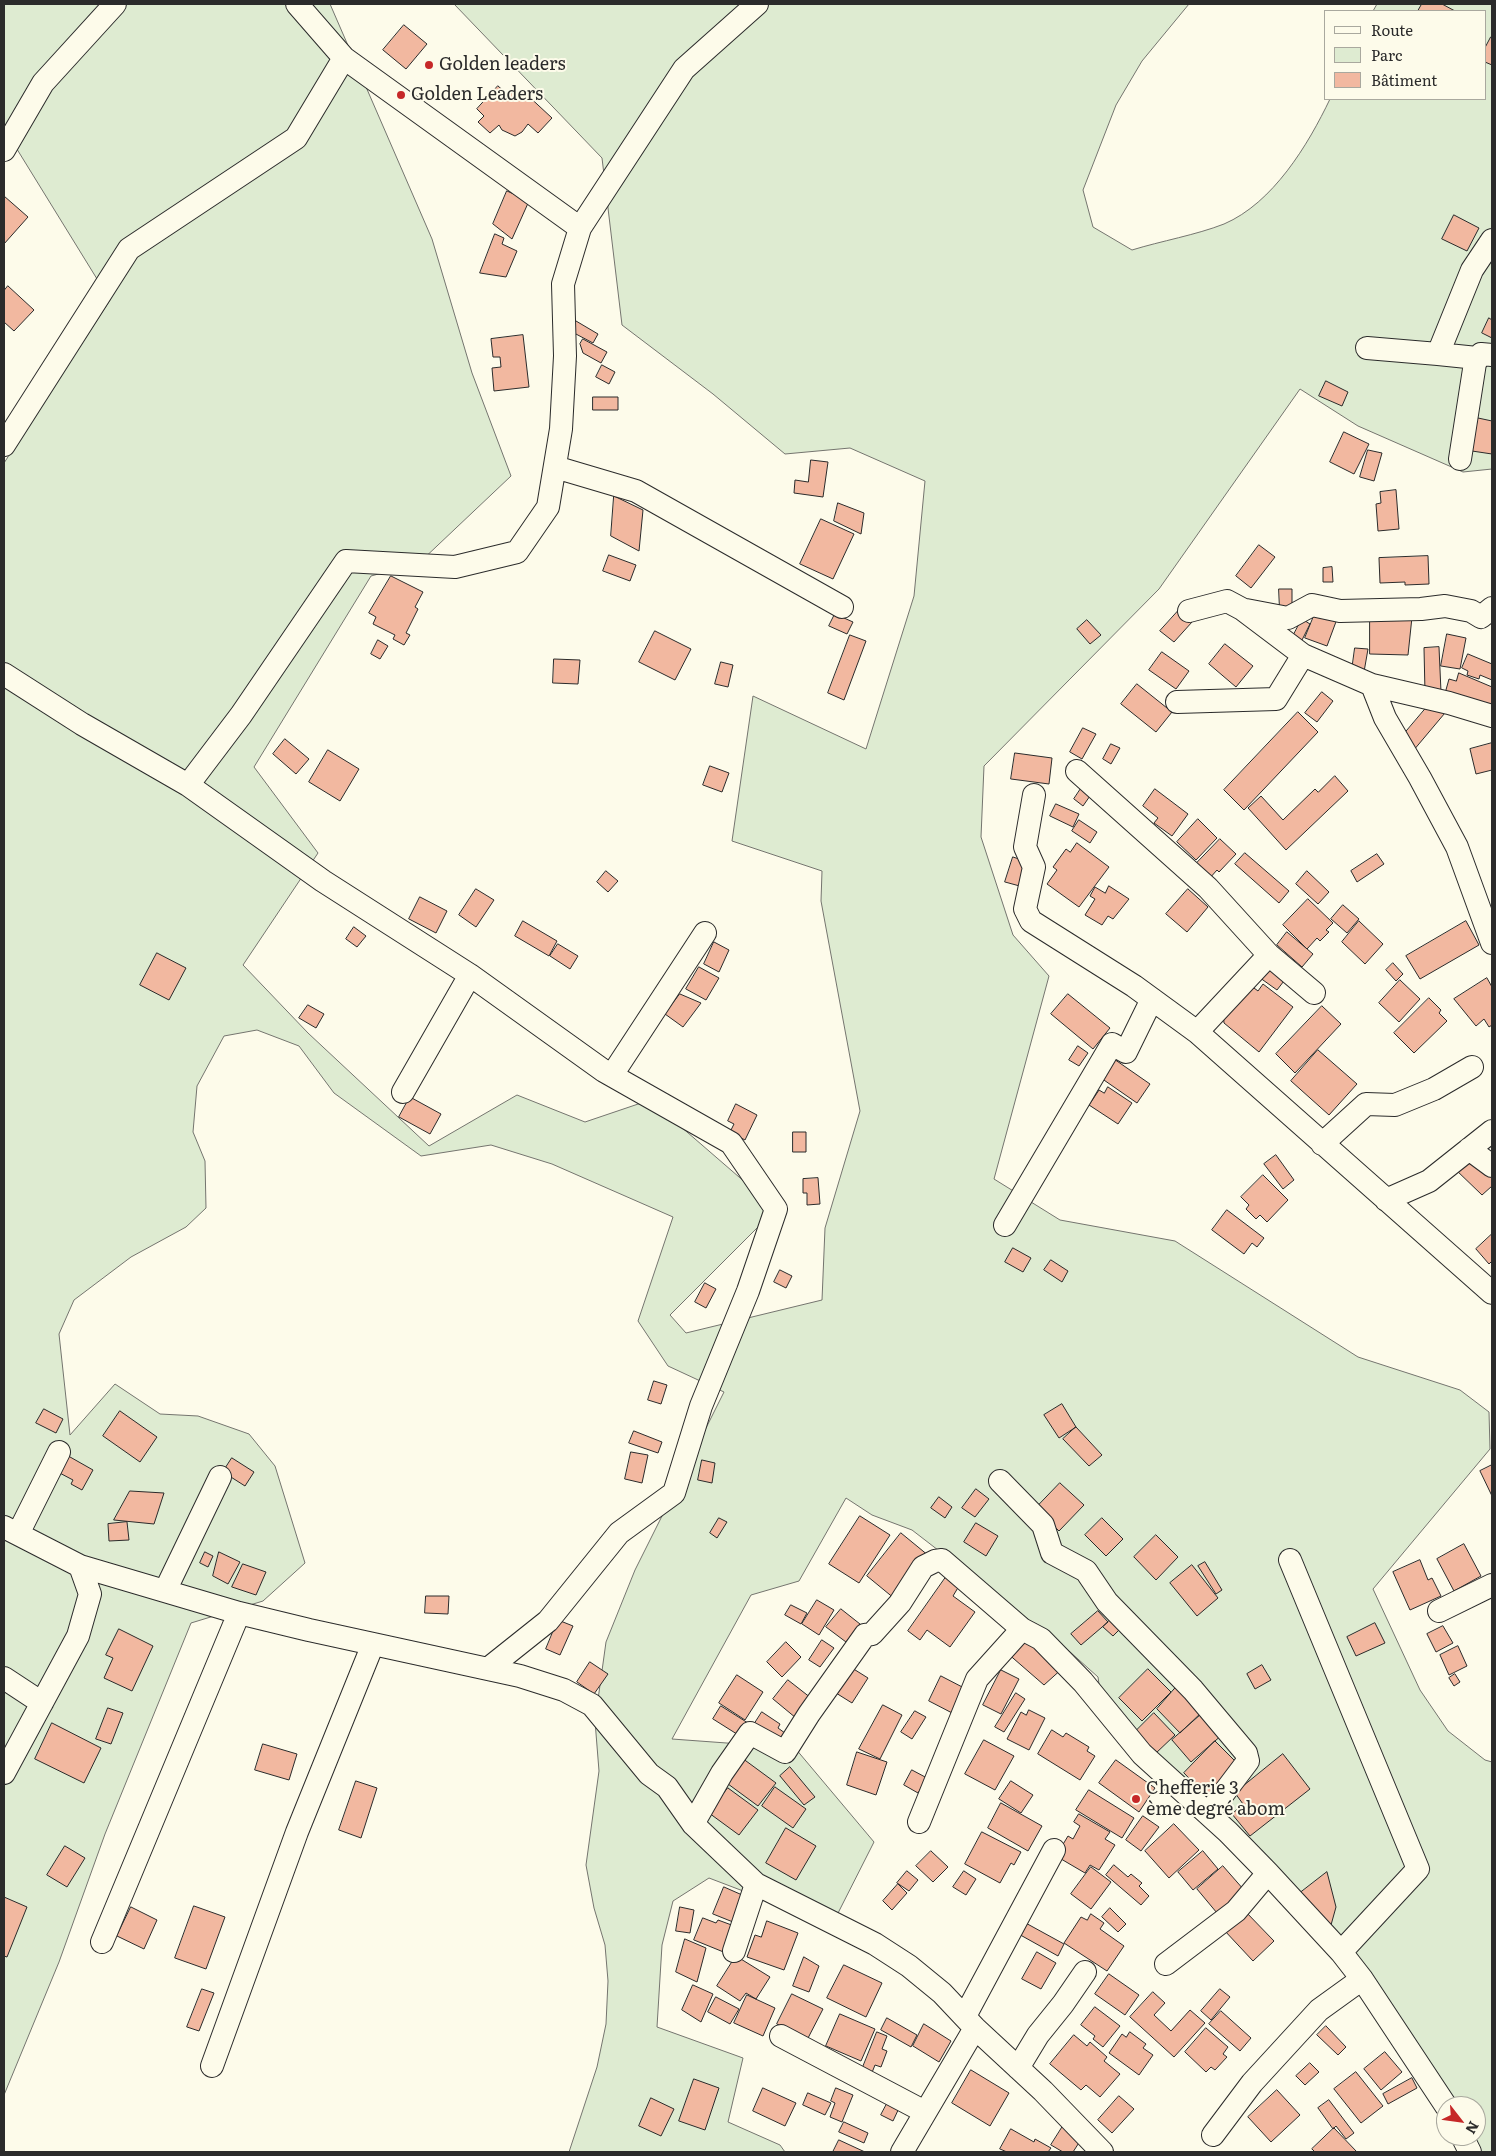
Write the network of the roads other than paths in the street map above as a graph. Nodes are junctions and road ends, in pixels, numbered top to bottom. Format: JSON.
{"nodes":[{"id":1,"x":115,"y":4,"type":"edge"},
{"id":2,"x":297,"y":4,"type":"edge"},
{"id":3,"x":757,"y":4,"type":"edge"},
{"id":4,"x":344,"y":58,"type":"junction"},
{"id":5,"x":4,"y":150,"type":"edge"},
{"id":6,"x":580,"y":228,"type":"junction"},
{"id":7,"x":1492,"y":240,"type":"edge"},
{"id":8,"x":1367,"y":348,"type":"dead end"},
{"id":9,"x":1438,"y":354,"type":"junction"},
{"id":10,"x":1485,"y":357,"type":"edge"},
{"id":11,"x":4,"y":445,"type":"edge"},
{"id":12,"x":1460,"y":459,"type":"dead end"},
{"id":13,"x":555,"y":466,"type":"junction"},
{"id":14,"x":842,"y":606,"type":"dead end"},
{"id":15,"x":1492,"y":608,"type":"edge"},
{"id":16,"x":1242,"y":609,"type":"junction"},
{"id":17,"x":1189,"y":611,"type":"dead end"},
{"id":18,"x":1303,"y":655,"type":"junction"},
{"id":19,"x":4,"y":674,"type":"edge"},
{"id":20,"x":1372,"y":685,"type":"junction"},
{"id":21,"x":1177,"y":702,"type":"dead end"},
{"id":22,"x":1492,"y":716,"type":"edge"},
{"id":23,"x":1077,"y":771,"type":"dead end"},
{"id":24,"x":188,"y":785,"type":"junction"},
{"id":25,"x":1034,"y":795,"type":"dead end"},
{"id":26,"x":705,"y":933,"type":"dead end"},
{"id":27,"x":1492,"y":943,"type":"edge"},
{"id":28,"x":1269,"y":955,"type":"junction"},
{"id":29,"x":470,"y":975,"type":"junction"},
{"id":30,"x":1314,"y":993,"type":"dead end"},
{"id":31,"x":1152,"y":999,"type":"junction"},
{"id":32,"x":1197,"y":1032,"type":"junction"},
{"id":33,"x":1472,"y":1067,"type":"dead end"},
{"id":34,"x":612,"y":1075,"type":"junction"},
{"id":35,"x":403,"y":1092,"type":"dead end"},
{"id":36,"x":1492,"y":1131,"type":"edge"},
{"id":37,"x":1322,"y":1144,"type":"junction"},
{"id":38,"x":1469,"y":1149,"type":"junction"},
{"id":39,"x":1492,"y":1166,"type":"edge"},
{"id":40,"x":1386,"y":1200,"type":"junction"},
{"id":41,"x":1005,"y":1225,"type":"dead end"},
{"id":42,"x":1492,"y":1293,"type":"edge"},
{"id":43,"x":59,"y":1452,"type":"dead end"},
{"id":44,"x":220,"y":1477,"type":"dead end"},
{"id":45,"x":1000,"y":1481,"type":"dead end"},
{"id":46,"x":11,"y":1531,"type":"edge"},
{"id":47,"x":1290,"y":1560,"type":"dead end"},
{"id":48,"x":80,"y":1566,"type":"junction"},
{"id":49,"x":1492,"y":1585,"type":"edge"},
{"id":50,"x":165,"y":1591,"type":"junction"},
{"id":51,"x":1439,"y":1611,"type":"dead end"},
{"id":52,"x":239,"y":1613,"type":"junction"},
{"id":53,"x":1022,"y":1629,"type":"junction"},
{"id":54,"x":373,"y":1644,"type":"junction"},
{"id":55,"x":489,"y":1668,"type":"junction"},
{"id":56,"x":4,"y":1678,"type":"edge"},
{"id":57,"x":42,"y":1703,"type":"junction"},
{"id":58,"x":4,"y":1773,"type":"edge"},
{"id":59,"x":1208,"y":1814,"type":"junction"},
{"id":60,"x":919,"y":1822,"type":"dead end"},
{"id":61,"x":693,"y":1824,"type":"junction"},
{"id":62,"x":1054,"y":1850,"type":"dead end"},
{"id":63,"x":1268,"y":1873,"type":"junction"},
{"id":64,"x":756,"y":1884,"type":"junction"},
{"id":65,"x":102,"y":1942,"type":"dead end"},
{"id":66,"x":734,"y":1951,"type":"dead end"},
{"id":67,"x":1341,"y":1952,"type":"junction"},
{"id":68,"x":1166,"y":1964,"type":"dead end"},
{"id":69,"x":1085,"y":1972,"type":"dead end"},
{"id":70,"x":1362,"y":1979,"type":"junction"},
{"id":71,"x":970,"y":2022,"type":"junction"},
{"id":72,"x":781,"y":2036,"type":"dead end"},
{"id":73,"x":212,"y":2066,"type":"dead end"},
{"id":74,"x":1018,"y":2068,"type":"junction"},
{"id":75,"x":1439,"y":2096,"type":"edge"},
{"id":76,"x":925,"y":2112,"type":"junction"},
{"id":77,"x":1213,"y":2135,"type":"dead end"},
{"id":78,"x":1093,"y":2149,"type":"edge"},
{"id":79,"x":902,"y":2152,"type":"edge"}],
"edges":[{"from":1,"to":5,"type":"street"},
{"from":2,"to":4,"type":"street"},
{"from":3,"to":6,"type":"street"},
{"from":4,"to":6,"type":"street"},
{"from":4,"to":11,"type":"street"},
{"from":6,"to":13,"type":"street"},
{"from":7,"to":9,"type":"street"},
{"from":8,"to":9,"type":"street"},
{"from":9,"to":10,"type":"street"},
{"from":10,"to":12,"type":"street"},
{"from":13,"to":14,"type":"street"},
{"from":13,"to":24,"type":"street"},
{"from":15,"to":16,"type":"street"},
{"from":16,"to":17,"type":"street"},
{"from":16,"to":18,"type":"street"},
{"from":18,"to":20,"type":"street"},
{"from":18,"to":21,"type":"street"},
{"from":19,"to":24,"type":"street"},
{"from":20,"to":22,"type":"street"},
{"from":20,"to":27,"type":"street"},
{"from":23,"to":28,"type":"street"},
{"from":24,"to":29,"type":"street"},
{"from":25,"to":31,"type":"street"},
{"from":26,"to":34,"type":"street"},
{"from":28,"to":30,"type":"street"},
{"from":28,"to":32,"type":"street"},
{"from":29,"to":34,"type":"street"},
{"from":29,"to":35,"type":"street"},
{"from":31,"to":32,"type":"street"},
{"from":31,"to":41,"type":"street"},
{"from":32,"to":37,"type":"street"},
{"from":33,"to":37,"type":"street"},
{"from":34,"to":55,"type":"street"},
{"from":36,"to":38,"type":"street"},
{"from":37,"to":40,"type":"street"},
{"from":38,"to":39,"type":"street"},
{"from":38,"to":40,"type":"street"},
{"from":40,"to":42,"type":"street"},
{"from":43,"to":46,"type":"street"},
{"from":44,"to":50,"type":"street"},
{"from":45,"to":59,"type":"street"},
{"from":46,"to":48,"type":"street"},
{"from":47,"to":67,"type":"street"},
{"from":48,"to":50,"type":"street"},
{"from":48,"to":57,"type":"street"},
{"from":49,"to":51,"type":"street"},
{"from":50,"to":52,"type":"street"},
{"from":52,"to":54,"type":"street"},
{"from":52,"to":65,"type":"street"},
{"from":53,"to":59,"type":"street"},
{"from":53,"to":60,"type":"street"},
{"from":53,"to":61,"type":"street"},
{"from":54,"to":55,"type":"street"},
{"from":54,"to":73,"type":"street"},
{"from":55,"to":61,"type":"street"},
{"from":56,"to":57,"type":"street"},
{"from":57,"to":58,"type":"street"},
{"from":59,"to":63,"type":"street"},
{"from":61,"to":64,"type":"street"},
{"from":62,"to":71,"type":"street"},
{"from":63,"to":67,"type":"street"},
{"from":63,"to":68,"type":"street"},
{"from":64,"to":66,"type":"street"},
{"from":64,"to":71,"type":"street"},
{"from":67,"to":70,"type":"street"},
{"from":69,"to":74,"type":"street"},
{"from":70,"to":75,"type":"street"},
{"from":70,"to":77,"type":"street"},
{"from":71,"to":74,"type":"street"},
{"from":71,"to":76,"type":"street"},
{"from":72,"to":76,"type":"street"},
{"from":74,"to":78,"type":"street"},
{"from":76,"to":79,"type":"street"}]}
